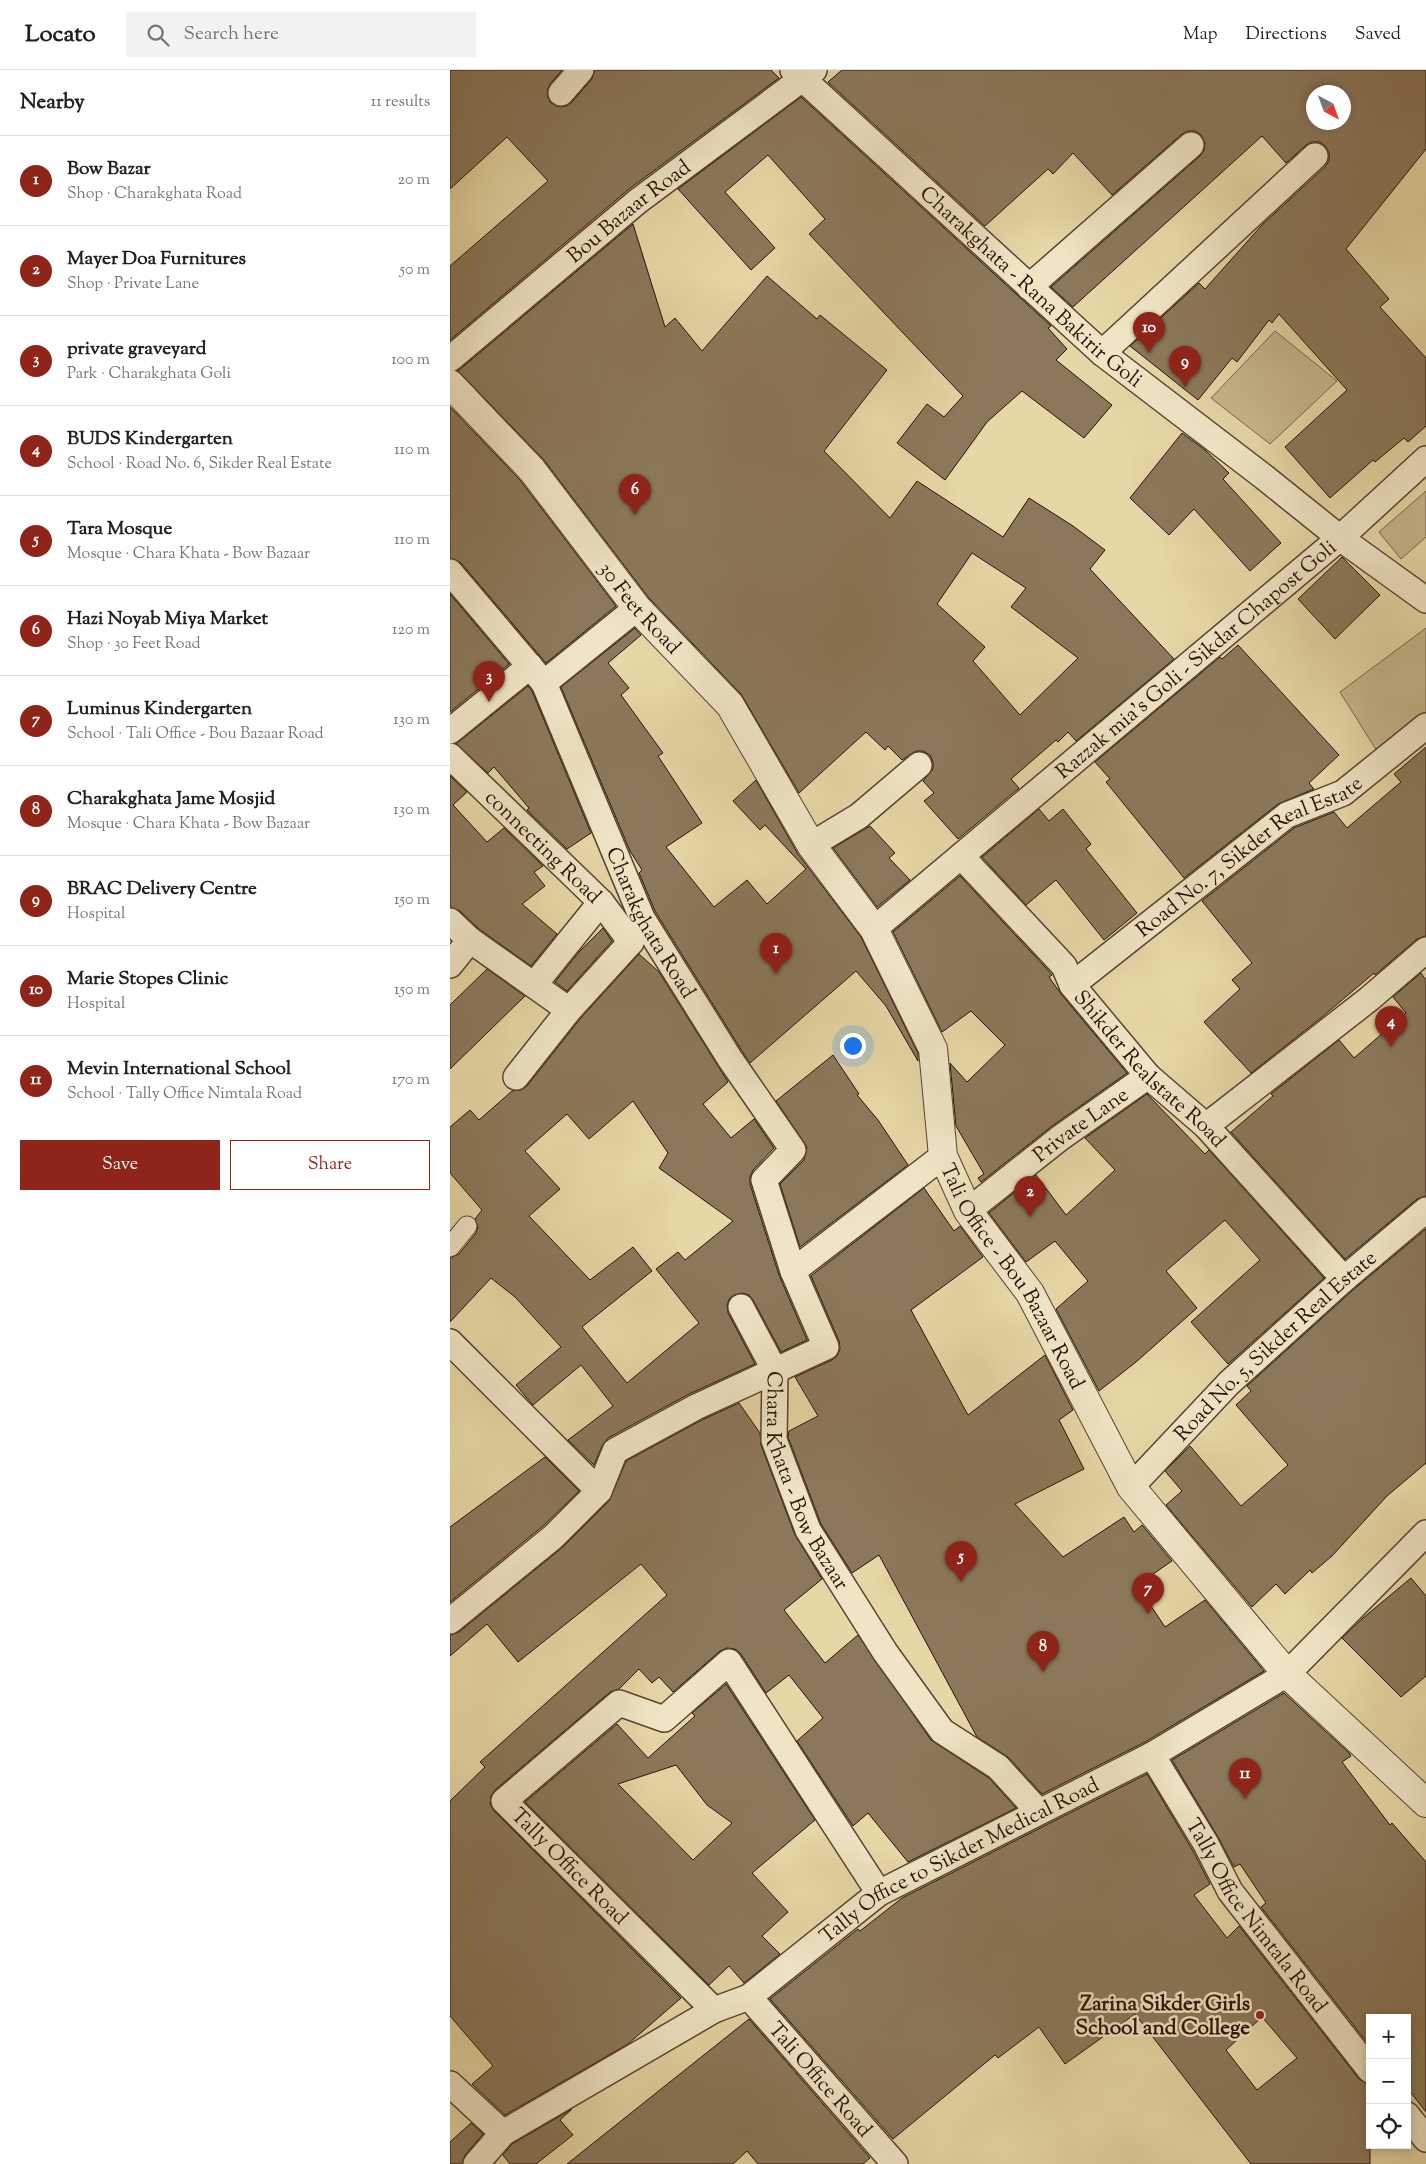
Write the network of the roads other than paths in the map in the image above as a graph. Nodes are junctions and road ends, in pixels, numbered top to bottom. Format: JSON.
{"nodes":[{"id":1,"x":580,"y":70,"type":"edge"},
{"id":2,"x":803,"y":73,"type":"edge"},
{"id":3,"x":561,"y":93,"type":"dead end"},
{"id":4,"x":1191,"y":144,"type":"dead end"},
{"id":5,"x":1315,"y":156,"type":"dead end"},
{"id":6,"x":1029,"y":287,"type":"junction"},
{"id":7,"x":1102,"y":353,"type":"junction"},
{"id":8,"x":450,"y":359,"type":"edge"},
{"id":9,"x":450,"y":384,"type":"edge"},
{"id":10,"x":1426,"y":458,"type":"edge"},
{"id":11,"x":1340,"y":538,"type":"junction"},
{"id":12,"x":450,"y":572,"type":"edge"},
{"id":13,"x":1426,"y":600,"type":"edge"},
{"id":14,"x":637,"y":608,"type":"junction"},
{"id":15,"x":537,"y":674,"type":"junction"},
{"id":16,"x":1426,"y":726,"type":"edge"},
{"id":17,"x":450,"y":731,"type":"edge"},
{"id":18,"x":450,"y":756,"type":"edge"},
{"id":19,"x":919,"y":765,"type":"dead end"},
{"id":20,"x":811,"y":845,"type":"junction"},
{"id":21,"x":961,"y":856,"type":"junction"},
{"id":22,"x":601,"y":902,"type":"junction"},
{"id":23,"x":642,"y":918,"type":"junction"},
{"id":24,"x":450,"y":921,"type":"edge"},
{"id":25,"x":874,"y":929,"type":"junction"},
{"id":26,"x":470,"y":940,"type":"junction"},
{"id":27,"x":630,"y":942,"type":"junction"},
{"id":28,"x":1426,"y":950,"type":"edge"},
{"id":29,"x":450,"y":964,"type":"edge"},
{"id":30,"x":1072,"y":984,"type":"junction"},
{"id":31,"x":534,"y":985,"type":"junction"},
{"id":32,"x":569,"y":1010,"type":"junction"},
{"id":33,"x":1148,"y":1076,"type":"junction"},
{"id":34,"x":516,"y":1078,"type":"dead end"},
{"id":35,"x":1206,"y":1126,"type":"junction"},
{"id":36,"x":943,"y":1156,"type":"junction"},
{"id":37,"x":1426,"y":1210,"type":"edge"},
{"id":38,"x":968,"y":1211,"type":"junction"},
{"id":39,"x":467,"y":1226,"type":"dead end"},
{"id":40,"x":450,"y":1247,"type":"edge"},
{"id":41,"x":793,"y":1271,"type":"junction"},
{"id":42,"x":1344,"y":1279,"type":"junction"},
{"id":43,"x":741,"y":1307,"type":"dead end"},
{"id":44,"x":450,"y":1342,"type":"edge"},
{"id":45,"x":775,"y":1370,"type":"junction"},
{"id":46,"x":1131,"y":1487,"type":"junction"},
{"id":47,"x":599,"y":1491,"type":"junction"},
{"id":48,"x":1426,"y":1533,"type":"edge"},
{"id":49,"x":450,"y":1621,"type":"edge"},
{"id":50,"x":1287,"y":1674,"type":"junction"},
{"id":51,"x":1152,"y":1755,"type":"junction"},
{"id":52,"x":1426,"y":1802,"type":"edge"},
{"id":53,"x":1038,"y":1811,"type":"junction"},
{"id":54,"x":880,"y":1893,"type":"junction"},
{"id":55,"x":748,"y":1997,"type":"junction"},
{"id":56,"x":714,"y":2010,"type":"junction"},
{"id":57,"x":1366,"y":2065,"type":"edge"},
{"id":58,"x":450,"y":2084,"type":"edge"},
{"id":59,"x":1411,"y":2120,"type":"edge"},
{"id":60,"x":503,"y":2133,"type":"junction"},
{"id":61,"x":1426,"y":2139,"type":"edge"},
{"id":62,"x":893,"y":2163,"type":"edge"},
{"id":63,"x":476,"y":2164,"type":"edge"}],
"edges":[{"from":1,"to":3,"type":"street"},
{"from":2,"to":6,"type":"street","name":"Charakghata - Rana Bakirir Goli"},
{"from":2,"to":8,"type":"street","name":"Bou Bazaar Road"},
{"from":4,"to":6,"type":"street"},
{"from":5,"to":7,"type":"street"},
{"from":6,"to":7,"type":"street","name":"Charakghata - Rana Bakirir Goli"},
{"from":7,"to":11,"type":"street","name":"Charakghata - Rana Bakirir Goli"},
{"from":9,"to":14,"type":"street","name":"30 Feet Road"},
{"from":10,"to":11,"type":"street","name":"Razzak mia's Goli - Sikdar Chapost Goli"},
{"from":11,"to":13,"type":"street","name":"Charakghata - Rana Bakirir Goli"},
{"from":11,"to":21,"type":"street","name":"Razzak mia's Goli - Sikdar Chapost Goli"},
{"from":12,"to":15,"type":"street","name":"Charakghata Road"},
{"from":14,"to":15,"type":"street"},
{"from":14,"to":20,"type":"street","name":"30 Feet Road"},
{"from":15,"to":17,"type":"street"},
{"from":15,"to":23,"type":"street","name":"Charakghata Road"},
{"from":16,"to":30,"type":"street","name":"Road No. 7, Sikder Real Estate"},
{"from":18,"to":22,"type":"street","name":"connecting Road"},
{"from":19,"to":20,"type":"street"},
{"from":20,"to":25,"type":"street","name":"Tali Office - Bou Bazaar Road"},
{"from":21,"to":25,"type":"street","name":"Razzak mia's Goli - Sikdar Chapost Goli"},
{"from":21,"to":30,"type":"street","name":"Shikder Realstate Road"},
{"from":22,"to":27,"type":"street","name":"connecting Road"},
{"from":22,"to":31,"type":"street"},
{"from":23,"to":27,"type":"street"},
{"from":23,"to":41,"type":"street","name":"Charakghata Road"},
{"from":24,"to":26,"type":"street"},
{"from":25,"to":36,"type":"street","name":"Tali Office - Bou Bazaar Road"},
{"from":26,"to":29,"type":"street"},
{"from":26,"to":31,"type":"street"},
{"from":27,"to":32,"type":"street"},
{"from":28,"to":35,"type":"street"},
{"from":30,"to":33,"type":"street","name":"Shikder Realstate Road"},
{"from":31,"to":32,"type":"street"},
{"from":32,"to":34,"type":"street"},
{"from":33,"to":35,"type":"street","name":"Shikder Realstate Road"},
{"from":33,"to":38,"type":"street","name":"Private Lane"},
{"from":35,"to":42,"type":"street","name":"Shikder Realstate Road"},
{"from":36,"to":38,"type":"street","name":"Tali Office - Bou Bazaar Road"},
{"from":36,"to":41,"type":"street"},
{"from":37,"to":42,"type":"street","name":"Road No. 5, Sikder Real Estate"},
{"from":38,"to":46,"type":"street","name":"Tali Office - Bou Bazaar Road"},
{"from":39,"to":40,"type":"street"},
{"from":41,"to":45,"type":"street","name":"Chara Khata - Bow Bazaar"},
{"from":42,"to":46,"type":"street","name":"Road No. 5, Sikder Real Estate"},
{"from":43,"to":45,"type":"street"},
{"from":44,"to":47,"type":"street"},
{"from":45,"to":47,"type":"street"},
{"from":45,"to":53,"type":"street","name":"Chara Khata - Bow Bazaar"},
{"from":46,"to":50,"type":"street","name":"Tali Office - Bou Bazaar Road"},
{"from":47,"to":49,"type":"street"},
{"from":48,"to":50,"type":"street","name":"Tally Office to Sikder Medical Road"},
{"from":50,"to":51,"type":"street","name":"Tally Office to Sikder Medical Road"},
{"from":50,"to":52,"type":"street"},
{"from":51,"to":53,"type":"street","name":"Tally Office to Sikder Medical Road"},
{"from":51,"to":57,"type":"street","name":"Tally Office Nimtala Road"},
{"from":53,"to":54,"type":"street","name":"Tally Office to Sikder Medical Road"},
{"from":54,"to":55,"type":"street","name":"Tally Office to Sikder Medical Road"},
{"from":54,"to":56,"type":"street","name":"Tally Office Road"},
{"from":55,"to":56,"type":"street","name":"Tally Office to Sikder Medical Road"},
{"from":55,"to":62,"type":"street","name":"Tali Office Road"},
{"from":56,"to":60,"type":"street","name":"Tally Office to Sikder Medical Road"},
{"from":58,"to":60,"type":"street"},
{"from":59,"to":61,"type":"street"},
{"from":60,"to":63,"type":"street","name":"Tally Office to Sikder Medical Road"}]}
